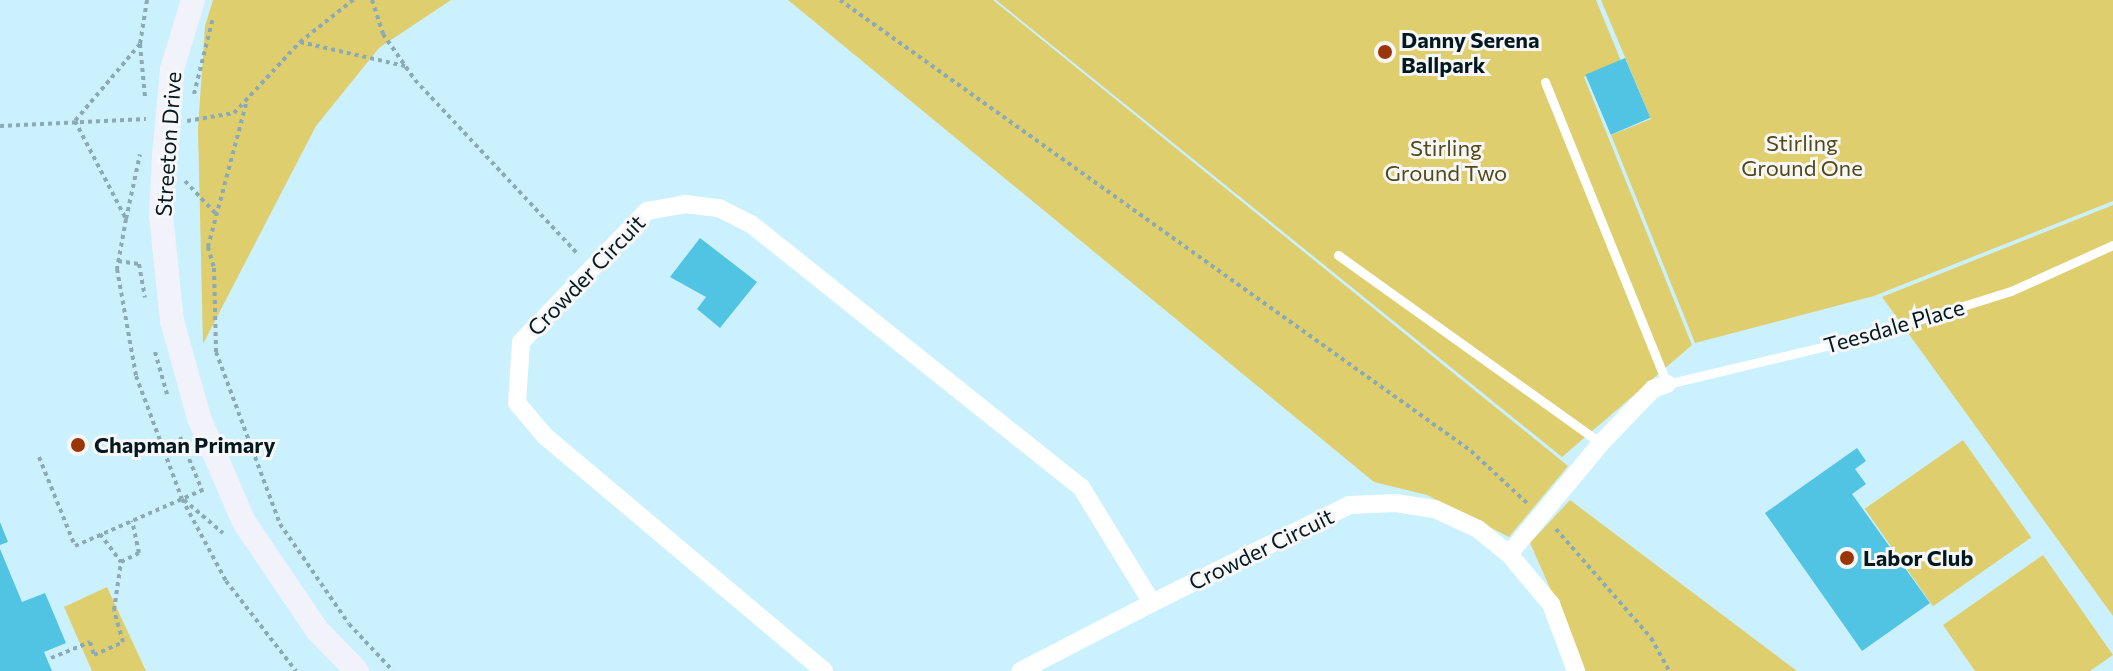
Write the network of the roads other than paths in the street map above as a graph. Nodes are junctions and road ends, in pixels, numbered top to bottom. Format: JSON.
{"nodes":[{"id":1,"x":193,"y":0,"type":"edge"},
{"id":2,"x":1545,"y":82,"type":"dead end"},
{"id":3,"x":2113,"y":245,"type":"edge"},
{"id":4,"x":1338,"y":255,"type":"dead end"},
{"id":5,"x":1667,"y":384,"type":"junction"},
{"id":6,"x":1601,"y":443,"type":"junction"},
{"id":7,"x":1509,"y":554,"type":"junction"},
{"id":8,"x":1152,"y":603,"type":"junction"},
{"id":9,"x":357,"y":671,"type":"edge"},
{"id":10,"x":824,"y":671,"type":"edge"},
{"id":11,"x":1020,"y":671,"type":"edge"},
{"id":12,"x":1576,"y":671,"type":"edge"}],
"edges":[{"from":1,"to":9,"type":"main road","name":"Streeton Drive"},
{"from":2,"to":5,"type":"lane"},
{"from":3,"to":5,"type":"lane","name":"Teesdale Place"},
{"from":4,"to":6,"type":"lane"},
{"from":5,"to":6,"type":"street","name":"Teesdale Place"},
{"from":6,"to":7,"type":"street","name":"Teesdale Place"},
{"from":7,"to":8,"type":"street","name":"Crowder Circuit"},
{"from":7,"to":12,"type":"street","name":"Crowder Circuit"},
{"from":8,"to":10,"type":"street","name":"Crowder Circuit"},
{"from":8,"to":11,"type":"street","name":"Crowder Circuit"}]}
